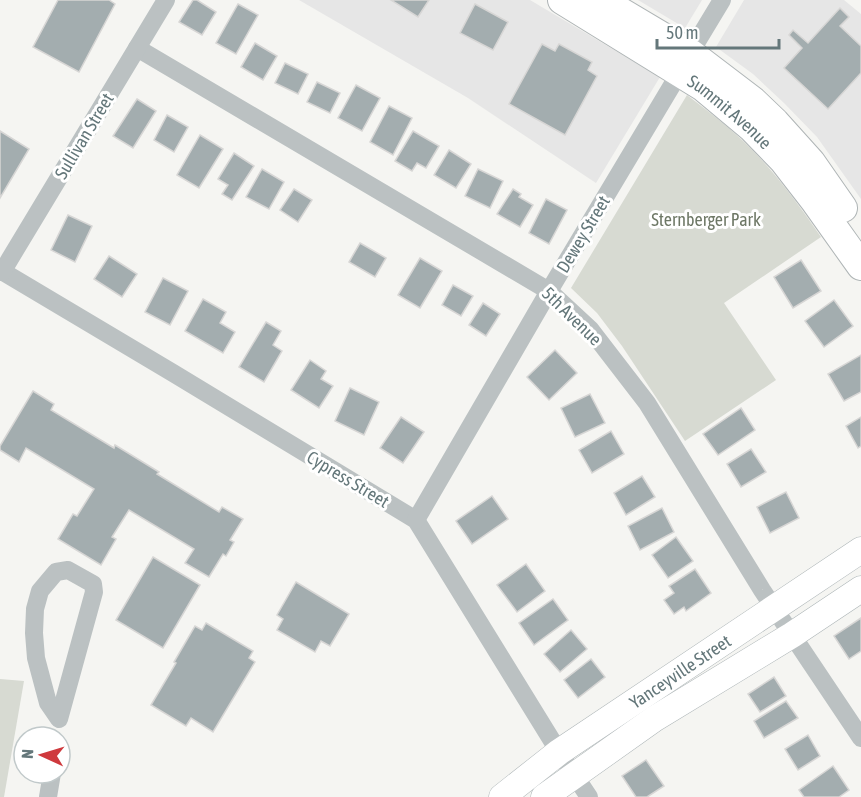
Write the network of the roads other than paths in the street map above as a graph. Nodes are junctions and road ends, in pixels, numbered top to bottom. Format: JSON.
{"nodes":[{"id":1,"x":166,"y":0,"type":"edge"},
{"id":2,"x":562,"y":0,"type":"edge"},
{"id":3,"x":601,"y":0,"type":"edge"},
{"id":4,"x":722,"y":0,"type":"edge"},
{"id":5,"x":137,"y":48,"type":"junction"},
{"id":6,"x":685,"y":63,"type":"junction"},
{"id":7,"x":861,"y":235,"type":"edge"},
{"id":8,"x":861,"y":266,"type":"edge"},
{"id":9,"x":1,"y":271,"type":"edge"},
{"id":10,"x":549,"y":291,"type":"junction"},
{"id":11,"x":416,"y":520,"type":"junction"},
{"id":12,"x":861,"y":550,"type":"edge"},
{"id":13,"x":861,"y":589,"type":"edge"},
{"id":14,"x":775,"y":609,"type":"junction"},
{"id":15,"x":792,"y":635,"type":"junction"},
{"id":16,"x":58,"y":728,"type":"edge"},
{"id":17,"x":861,"y":738,"type":"edge"},
{"id":18,"x":559,"y":752,"type":"junction"},
{"id":19,"x":575,"y":775,"type":"junction"},
{"id":20,"x":502,"y":797,"type":"edge"},
{"id":21,"x":544,"y":797,"type":"edge"},
{"id":22,"x":589,"y":797,"type":"edge"}],
"edges":[{"from":1,"to":5,"type":"street","name":"Sullivan Street"},
{"from":2,"to":6,"type":"main road","name":"Summit Avenue"},
{"from":3,"to":6,"type":"main road","name":"Summit Avenue"},
{"from":4,"to":6,"type":"street","name":"Dewey Street"},
{"from":5,"to":9,"type":"street","name":"Sullivan Street"},
{"from":5,"to":10,"type":"street","name":"5th Avenue"},
{"from":6,"to":7,"type":"main road","name":"Summit Avenue"},
{"from":6,"to":8,"type":"main road","name":"Summit Avenue"},
{"from":6,"to":10,"type":"street","name":"Dewey Street"},
{"from":9,"to":11,"type":"street","name":"Cypress Street"},
{"from":10,"to":11,"type":"street","name":"Dewey Street"},
{"from":10,"to":14,"type":"street","name":"5th Avenue"},
{"from":11,"to":18,"type":"street","name":"Cypress Street"},
{"from":12,"to":14,"type":"main road","name":"Yanceyville Street"},
{"from":13,"to":15,"type":"main road","name":"Yanceyville Street"},
{"from":14,"to":15,"type":"street","name":"5th Avenue"},
{"from":14,"to":18,"type":"main road","name":"Yanceyville Street"},
{"from":15,"to":17,"type":"street","name":"5th Avenue"},
{"from":15,"to":19,"type":"main road","name":"Yanceyville Street"},
{"from":16,"to":16,"type":"street"},
{"from":18,"to":19,"type":"street","name":"Cypress Street"},
{"from":18,"to":20,"type":"main road","name":"Yanceyville Street"},
{"from":19,"to":21,"type":"main road","name":"Yanceyville Street"},
{"from":19,"to":22,"type":"street","name":"Cypress Street"}]}
